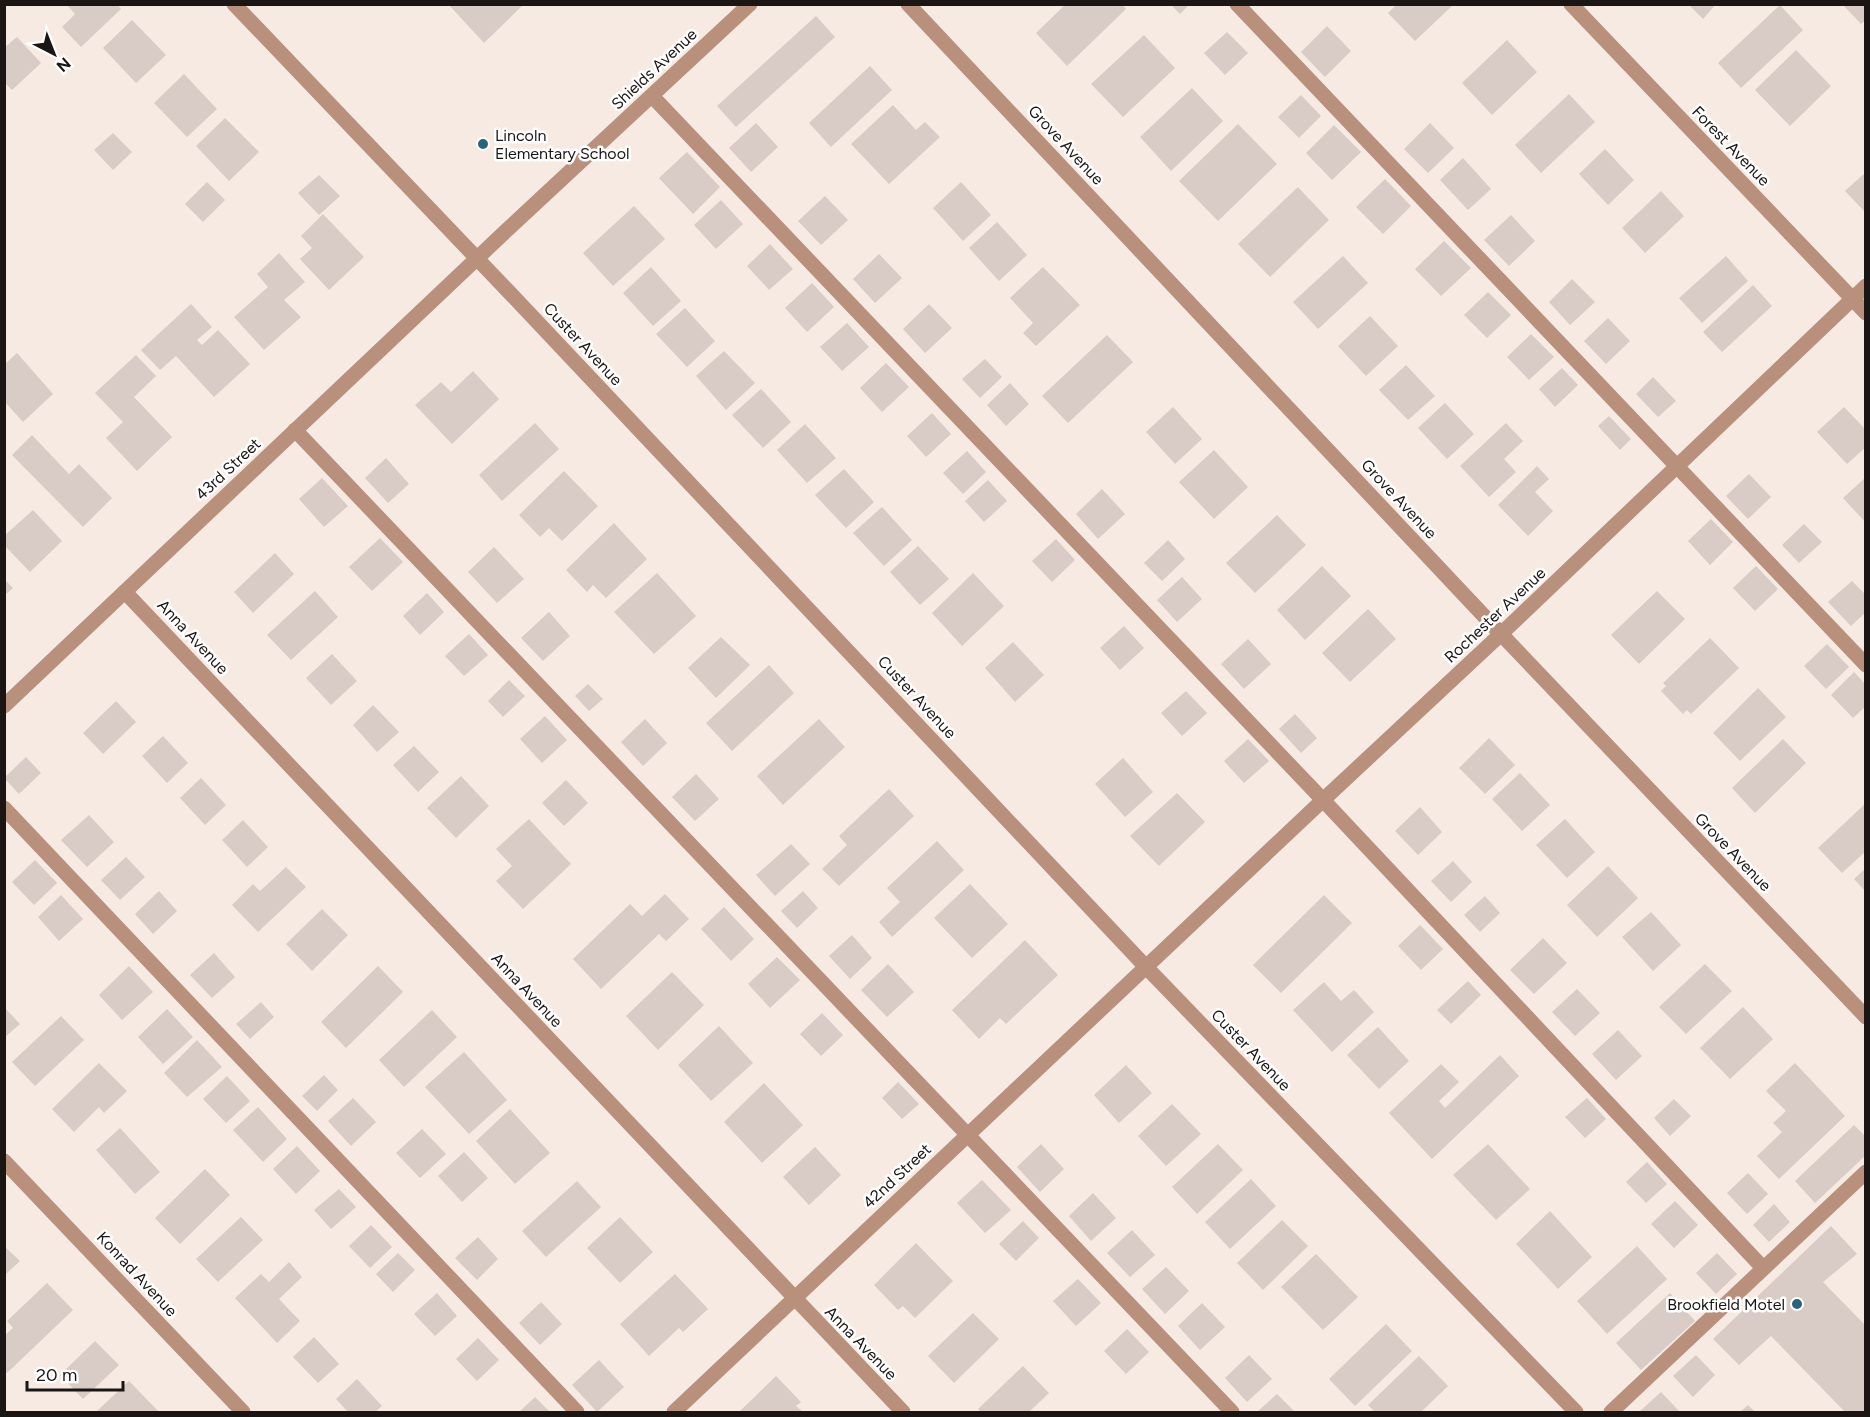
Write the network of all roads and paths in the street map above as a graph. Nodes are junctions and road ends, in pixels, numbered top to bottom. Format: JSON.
{"nodes":[{"id":1,"x":234,"y":4,"type":"edge"},
{"id":2,"x":750,"y":4,"type":"edge"},
{"id":3,"x":908,"y":4,"type":"edge"},
{"id":4,"x":1237,"y":4,"type":"edge"},
{"id":5,"x":1571,"y":4,"type":"edge"},
{"id":6,"x":652,"y":96,"type":"junction"},
{"id":7,"x":477,"y":259,"type":"junction"},
{"id":8,"x":1866,"y":286,"type":"edge"},
{"id":9,"x":1852,"y":298,"type":"junction"},
{"id":10,"x":1866,"y":313,"type":"edge"},
{"id":11,"x":295,"y":430,"type":"junction"},
{"id":12,"x":1677,"y":467,"type":"junction"},
{"id":13,"x":126,"y":592,"type":"junction"},
{"id":14,"x":1501,"y":634,"type":"junction"},
{"id":15,"x":1866,"y":665,"type":"edge"},
{"id":16,"x":4,"y":706,"type":"edge"},
{"id":17,"x":1323,"y":800,"type":"junction"},
{"id":18,"x":4,"y":808,"type":"edge"},
{"id":19,"x":1147,"y":968,"type":"junction"},
{"id":20,"x":1866,"y":1017,"type":"edge"},
{"id":21,"x":966,"y":1136,"type":"junction"},
{"id":22,"x":4,"y":1161,"type":"edge"},
{"id":23,"x":1866,"y":1172,"type":"edge"},
{"id":24,"x":1763,"y":1268,"type":"junction"},
{"id":25,"x":794,"y":1298,"type":"junction"},
{"id":26,"x":243,"y":1413,"type":"edge"},
{"id":27,"x":577,"y":1413,"type":"edge"},
{"id":28,"x":674,"y":1413,"type":"edge"},
{"id":29,"x":903,"y":1413,"type":"edge"},
{"id":30,"x":1232,"y":1413,"type":"edge"},
{"id":31,"x":1576,"y":1413,"type":"edge"},
{"id":32,"x":1611,"y":1413,"type":"edge"}],
"edges":[{"from":1,"to":7,"type":"street","name":"Custer Avenue"},
{"from":2,"to":6,"type":"street","name":"Shields Avenue"},
{"from":3,"to":14,"type":"street","name":"Grove Avenue"},
{"from":4,"to":12,"type":"street"},
{"from":5,"to":9,"type":"street","name":"Forest Avenue"},
{"from":6,"to":7,"type":"street","name":"Shields Avenue"},
{"from":6,"to":17,"type":"street"},
{"from":7,"to":11,"type":"street","name":"43rd Street"},
{"from":7,"to":19,"type":"street","name":"Custer Avenue"},
{"from":8,"to":9,"type":"street","name":"Rochester Avenue"},
{"from":9,"to":10,"type":"street","name":"Forest Avenue"},
{"from":9,"to":12,"type":"street","name":"Rochester Avenue"},
{"from":11,"to":13,"type":"street","name":"43rd Street"},
{"from":11,"to":21,"type":"street"},
{"from":12,"to":14,"type":"street","name":"Rochester Avenue"},
{"from":12,"to":15,"type":"street"},
{"from":13,"to":16,"type":"street","name":"43rd Street"},
{"from":13,"to":25,"type":"street","name":"Anna Avenue"},
{"from":14,"to":17,"type":"street","name":"Rochester Avenue"},
{"from":14,"to":20,"type":"street","name":"Grove Avenue"},
{"from":17,"to":19,"type":"street","name":"Rochester Avenue"},
{"from":17,"to":24,"type":"street"},
{"from":18,"to":27,"type":"street"},
{"from":19,"to":21,"type":"street","name":"42nd Street"},
{"from":19,"to":31,"type":"street","name":"Custer Avenue"},
{"from":21,"to":25,"type":"street","name":"42nd Street"},
{"from":21,"to":30,"type":"street"},
{"from":22,"to":26,"type":"street","name":"Konrad Avenue"},
{"from":23,"to":24,"type":"street"},
{"from":24,"to":32,"type":"street"},
{"from":25,"to":28,"type":"street","name":"42nd Street"},
{"from":25,"to":29,"type":"street","name":"Anna Avenue"}]}
